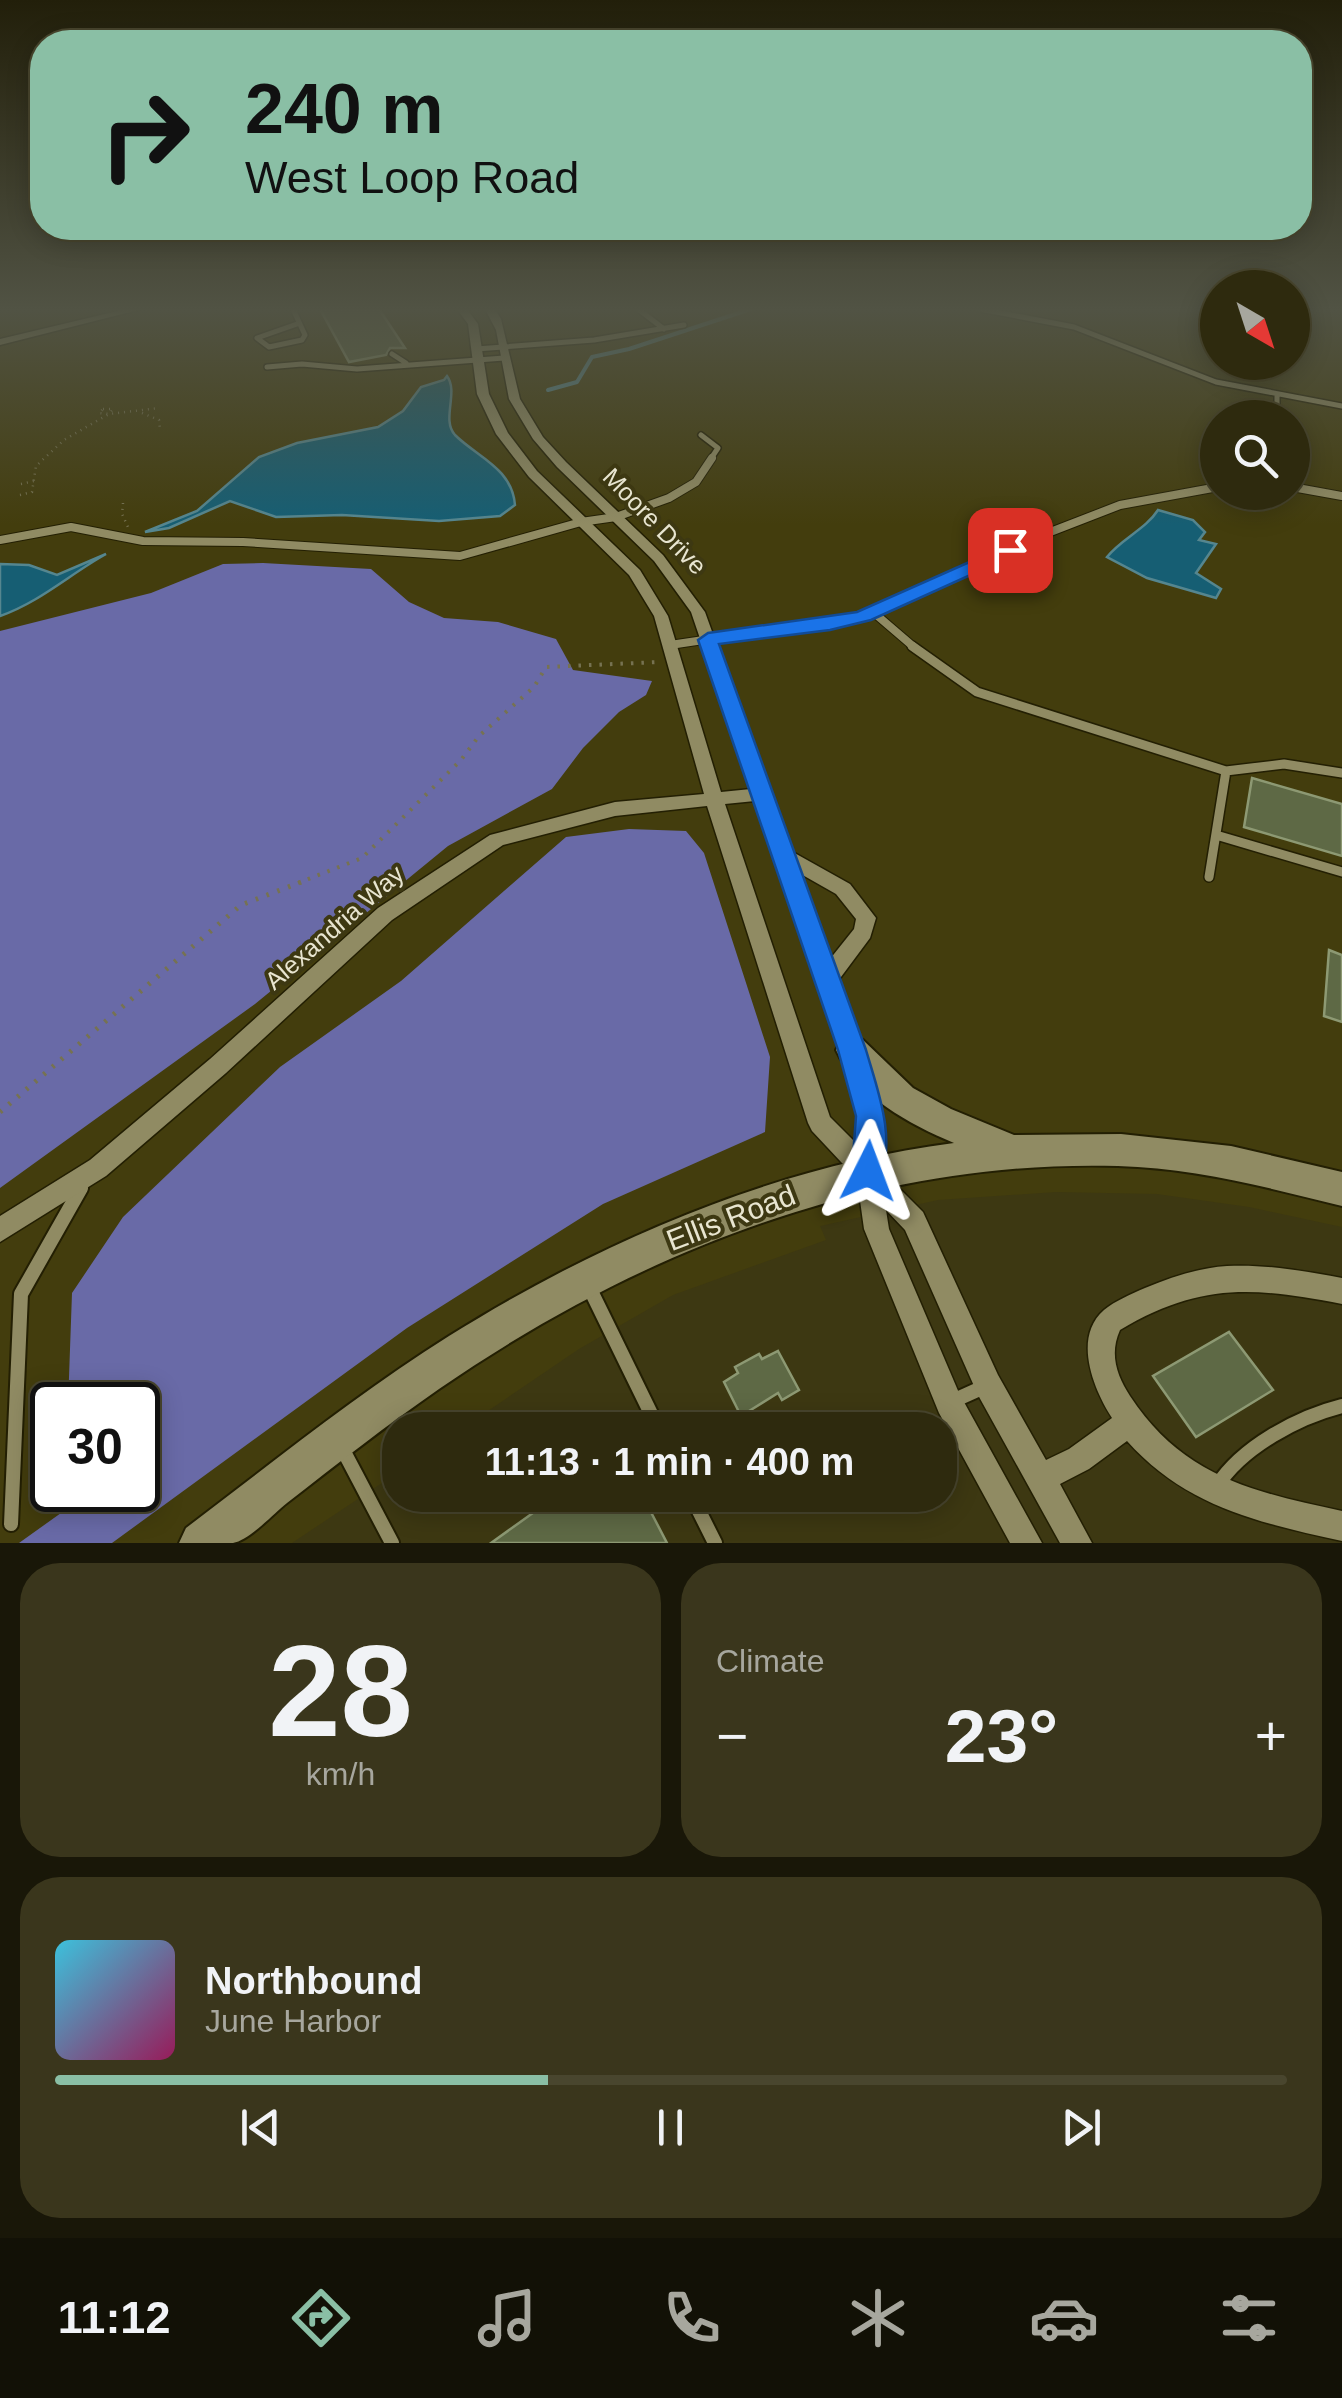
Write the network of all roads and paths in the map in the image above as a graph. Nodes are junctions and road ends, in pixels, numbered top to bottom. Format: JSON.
{"nodes":[{"id":1,"x":481,"y":381,"type":"edge"},
{"id":2,"x":510,"y":381,"type":"edge"},
{"id":3,"x":1220,"y":381,"type":"edge"},
{"id":4,"x":1277,"y":396,"type":"junction"},
{"id":5,"x":1277,"y":400,"type":"edge"},
{"id":6,"x":1342,"y":406,"type":"edge"},
{"id":7,"x":159,"y":408,"type":"dead end"},
{"id":8,"x":142,"y":414,"type":"junction"},
{"id":9,"x":160,"y":429,"type":"dead end"},
{"id":10,"x":701,"y":435,"type":"dead end"},
{"id":11,"x":34,"y":480,"type":"junction"},
{"id":12,"x":21,"y":484,"type":"dead end"},
{"id":13,"x":1200,"y":490,"type":"edge"},
{"id":14,"x":1310,"y":490,"type":"edge"},
{"id":15,"x":20,"y":495,"type":"dead end"},
{"id":16,"x":1342,"y":496,"type":"edge"},
{"id":17,"x":123,"y":503,"type":"dead end"},
{"id":18,"x":616,"y":516,"type":"junction"},
{"id":19,"x":582,"y":522,"type":"junction"},
{"id":20,"x":133,"y":534,"type":"dead end"},
{"id":21,"x":0,"y":540,"type":"edge"},
{"id":22,"x":873,"y":612,"type":"junction"},
{"id":23,"x":708,"y":640,"type":"junction"},
{"id":24,"x":672,"y":653,"type":"junction"},
{"id":25,"x":1226,"y":771,"type":"junction"},
{"id":26,"x":1342,"y":773,"type":"edge"},
{"id":27,"x":762,"y":794,"type":"junction"},
{"id":28,"x":714,"y":799,"type":"junction"},
{"id":29,"x":1216,"y":835,"type":"junction"},
{"id":30,"x":783,"y":854,"type":"junction"},
{"id":31,"x":1342,"y":872,"type":"edge"},
{"id":32,"x":1210,"y":877,"type":"dead end"},
{"id":33,"x":826,"y":981,"type":"junction"},
{"id":34,"x":852,"y":1050,"type":"junction"},
{"id":35,"x":0,"y":1112,"type":"edge"},
{"id":36,"x":1008,"y":1149,"type":"junction"},
{"id":37,"x":868,"y":1171,"type":"junction"},
{"id":38,"x":88,"y":1174,"type":"junction"},
{"id":39,"x":1342,"y":1188,"type":"edge"},
{"id":40,"x":0,"y":1230,"type":"edge"},
{"id":41,"x":586,"y":1280,"type":"junction"},
{"id":42,"x":1342,"y":1291,"type":"edge"},
{"id":43,"x":988,"y":1385,"type":"junction"},
{"id":44,"x":949,"y":1402,"type":"junction"},
{"id":45,"x":1342,"y":1406,"type":"edge"},
{"id":46,"x":650,"y":1412,"type":"edge"},
{"id":47,"x":1128,"y":1423,"type":"junction"},
{"id":48,"x":338,"y":1440,"type":"junction"},
{"id":49,"x":1042,"y":1478,"type":"junction"},
{"id":50,"x":1214,"y":1491,"type":"junction"},
{"id":51,"x":700,"y":1512,"type":"edge"},
{"id":52,"x":11,"y":1524,"type":"dead end"},
{"id":53,"x":1342,"y":1526,"type":"edge"},
{"id":54,"x":201,"y":1543,"type":"edge"},
{"id":55,"x":392,"y":1543,"type":"edge"},
{"id":56,"x":715,"y":1543,"type":"edge"},
{"id":57,"x":1027,"y":1543,"type":"edge"},
{"id":58,"x":1078,"y":1543,"type":"edge"}],
"edges":[{"from":1,"to":19,"type":"street","name":"Moore Drive"},
{"from":2,"to":18,"type":"street","name":"Moore Drive"},
{"from":3,"to":4,"type":"lane"},
{"from":4,"to":5,"type":"lane"},
{"from":4,"to":6,"type":"lane"},
{"from":7,"to":8,"type":"path"},
{"from":8,"to":9,"type":"path"},
{"from":8,"to":11,"type":"path"},
{"from":10,"to":18,"type":"lane"},
{"from":11,"to":12,"type":"path"},
{"from":11,"to":15,"type":"path"},
{"from":13,"to":22,"type":"lane"},
{"from":14,"to":16,"type":"lane"},
{"from":17,"to":20,"type":"path"},
{"from":18,"to":19,"type":"lane"},
{"from":18,"to":23,"type":"street","name":"Moore Drive"},
{"from":19,"to":21,"type":"lane"},
{"from":19,"to":24,"type":"street","name":"Moore Drive"},
{"from":22,"to":23,"type":"lane"},
{"from":22,"to":25,"type":"lane"},
{"from":23,"to":24,"type":"lane"},
{"from":23,"to":27,"type":"street","name":"Moore Drive"},
{"from":24,"to":28,"type":"street","name":"Moore Drive"},
{"from":24,"to":35,"type":"path"},
{"from":25,"to":26,"type":"lane"},
{"from":25,"to":29,"type":"lane"},
{"from":27,"to":28,"type":"street","name":"Alexandria Way"},
{"from":27,"to":30,"type":"street","name":"Moore Drive"},
{"from":28,"to":37,"type":"street","name":"Moore Drive"},
{"from":28,"to":38,"type":"street","name":"Alexandria Way"},
{"from":29,"to":31,"type":"lane"},
{"from":29,"to":32,"type":"lane"},
{"from":30,"to":33,"type":"street","name":"Moore Drive"},
{"from":30,"to":33,"type":"street"},
{"from":33,"to":34,"type":"street","name":"Moore Drive"},
{"from":34,"to":36,"type":"main road"},
{"from":34,"to":37,"type":"street","name":"Moore Drive"},
{"from":36,"to":37,"type":"main road","name":"Ellis Road"},
{"from":36,"to":39,"type":"main road","name":"Ellis Road"},
{"from":37,"to":41,"type":"main road","name":"Ellis Road"},
{"from":37,"to":43,"type":"street"},
{"from":37,"to":44,"type":"street"},
{"from":38,"to":40,"type":"street","name":"Alexandria Way"},
{"from":38,"to":52,"type":"lane"},
{"from":41,"to":46,"type":"lane"},
{"from":41,"to":48,"type":"main road","name":"Ellis Road"},
{"from":42,"to":47,"type":"street"},
{"from":43,"to":44,"type":"lane"},
{"from":43,"to":49,"type":"street"},
{"from":44,"to":57,"type":"street"},
{"from":45,"to":50,"type":"lane"},
{"from":47,"to":49,"type":"street"},
{"from":47,"to":50,"type":"street"},
{"from":48,"to":54,"type":"main road","name":"Ellis Road"},
{"from":48,"to":55,"type":"lane"},
{"from":49,"to":58,"type":"street"},
{"from":50,"to":53,"type":"street"},
{"from":51,"to":56,"type":"lane"}]}
